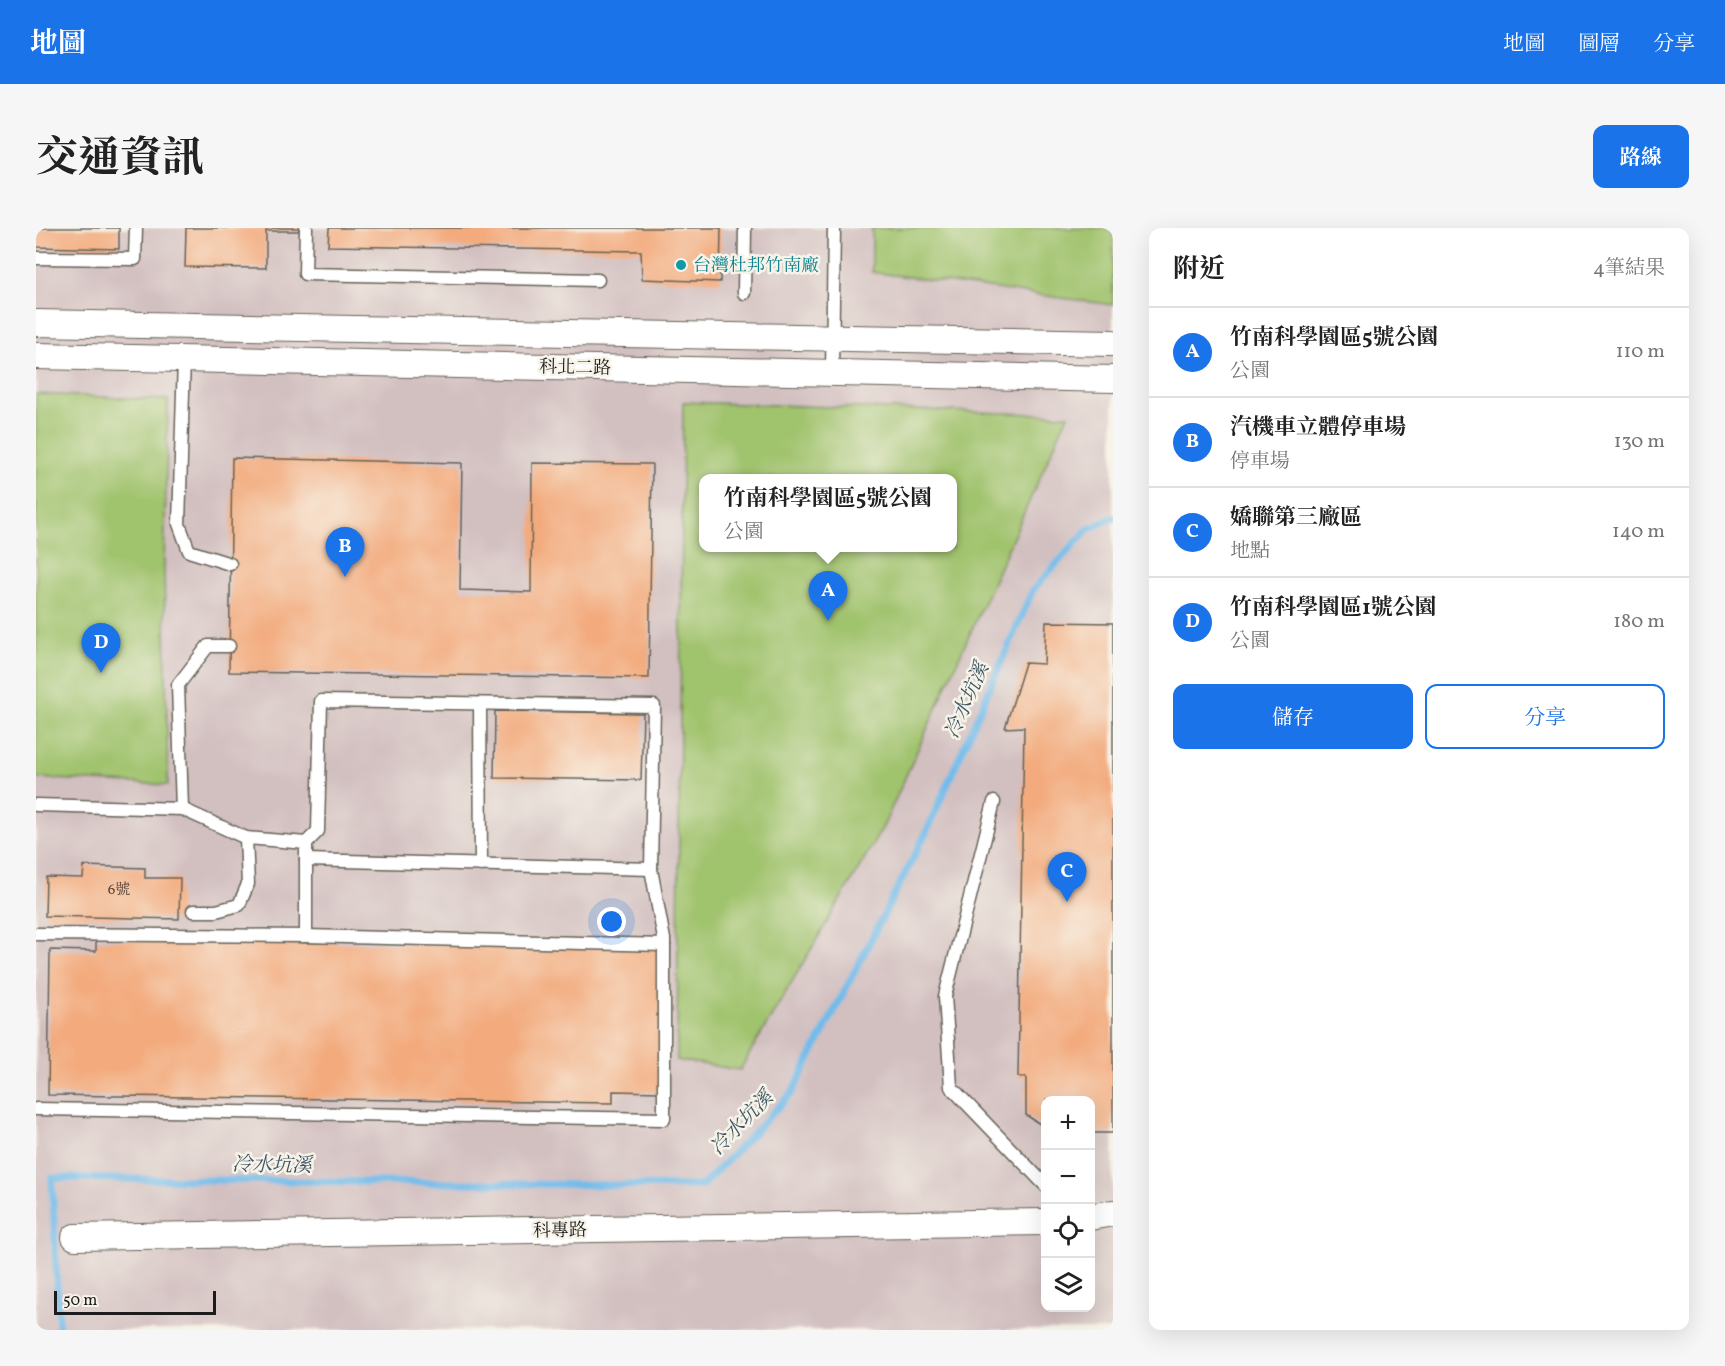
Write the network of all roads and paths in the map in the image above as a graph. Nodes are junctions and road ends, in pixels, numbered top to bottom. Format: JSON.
{"nodes":[{"id":1,"x":136,"y":228,"type":"edge"},
{"id":2,"x":306,"y":228,"type":"edge"},
{"id":3,"x":745,"y":228,"type":"edge"},
{"id":4,"x":834,"y":228,"type":"edge"},
{"id":5,"x":36,"y":258,"type":"edge"},
{"id":6,"x":598,"y":280,"type":"dead end"},
{"id":7,"x":744,"y":293,"type":"dead end"},
{"id":8,"x":36,"y":323,"type":"edge"},
{"id":9,"x":832,"y":338,"type":"junction"},
{"id":10,"x":1113,"y":343,"type":"edge"},
{"id":11,"x":36,"y":356,"type":"edge"},
{"id":12,"x":183,"y":359,"type":"junction"},
{"id":13,"x":832,"y":372,"type":"junction"},
{"id":14,"x":1113,"y":379,"type":"edge"},
{"id":15,"x":230,"y":564,"type":"dead end"},
{"id":16,"x":229,"y":646,"type":"dead end"},
{"id":17,"x":480,"y":704,"type":"junction"},
{"id":18,"x":994,"y":802,"type":"dead end"},
{"id":19,"x":36,"y":805,"type":"edge"},
{"id":20,"x":182,"y":809,"type":"junction"},
{"id":21,"x":246,"y":838,"type":"junction"},
{"id":22,"x":306,"y":843,"type":"junction"},
{"id":23,"x":306,"y":860,"type":"junction"},
{"id":24,"x":481,"y":865,"type":"junction"},
{"id":25,"x":651,"y":869,"type":"junction"},
{"id":26,"x":193,"y":911,"type":"dead end"},
{"id":27,"x":36,"y":934,"type":"edge"},
{"id":28,"x":306,"y":936,"type":"junction"},
{"id":29,"x":664,"y":945,"type":"junction"},
{"id":30,"x":36,"y":1109,"type":"edge"},
{"id":31,"x":1041,"y":1181,"type":"edge"},
{"id":32,"x":1113,"y":1213,"type":"edge"},
{"id":33,"x":1095,"y":1217,"type":"edge"},
{"id":34,"x":1041,"y":1222,"type":"edge"},
{"id":35,"x":75,"y":1237,"type":"dead end"}],
"edges":[{"from":1,"to":5,"type":"lane"},
{"from":2,"to":6,"type":"lane"},
{"from":3,"to":7,"type":"lane"},
{"from":4,"to":9,"type":"lane"},
{"from":8,"to":9,"type":"street","name":"科北二路"},
{"from":9,"to":10,"type":"street","name":"科北二路"},
{"from":9,"to":13,"type":"lane"},
{"from":11,"to":12,"type":"street","name":"科北二路"},
{"from":12,"to":13,"type":"street","name":"科北二路"},
{"from":12,"to":15,"type":"lane"},
{"from":13,"to":14,"type":"street","name":"科北二路"},
{"from":16,"to":20,"type":"lane"},
{"from":17,"to":22,"type":"lane"},
{"from":17,"to":24,"type":"lane"},
{"from":17,"to":25,"type":"lane"},
{"from":18,"to":31,"type":"lane"},
{"from":19,"to":20,"type":"lane"},
{"from":20,"to":21,"type":"lane"},
{"from":21,"to":22,"type":"lane"},
{"from":21,"to":26,"type":"lane"},
{"from":22,"to":23,"type":"lane"},
{"from":23,"to":24,"type":"lane"},
{"from":23,"to":28,"type":"lane"},
{"from":24,"to":25,"type":"lane"},
{"from":25,"to":29,"type":"lane"},
{"from":27,"to":28,"type":"lane"},
{"from":28,"to":29,"type":"lane"},
{"from":29,"to":30,"type":"lane"},
{"from":32,"to":33,"type":"street"},
{"from":34,"to":35,"type":"street","name":"科專路"}]}
